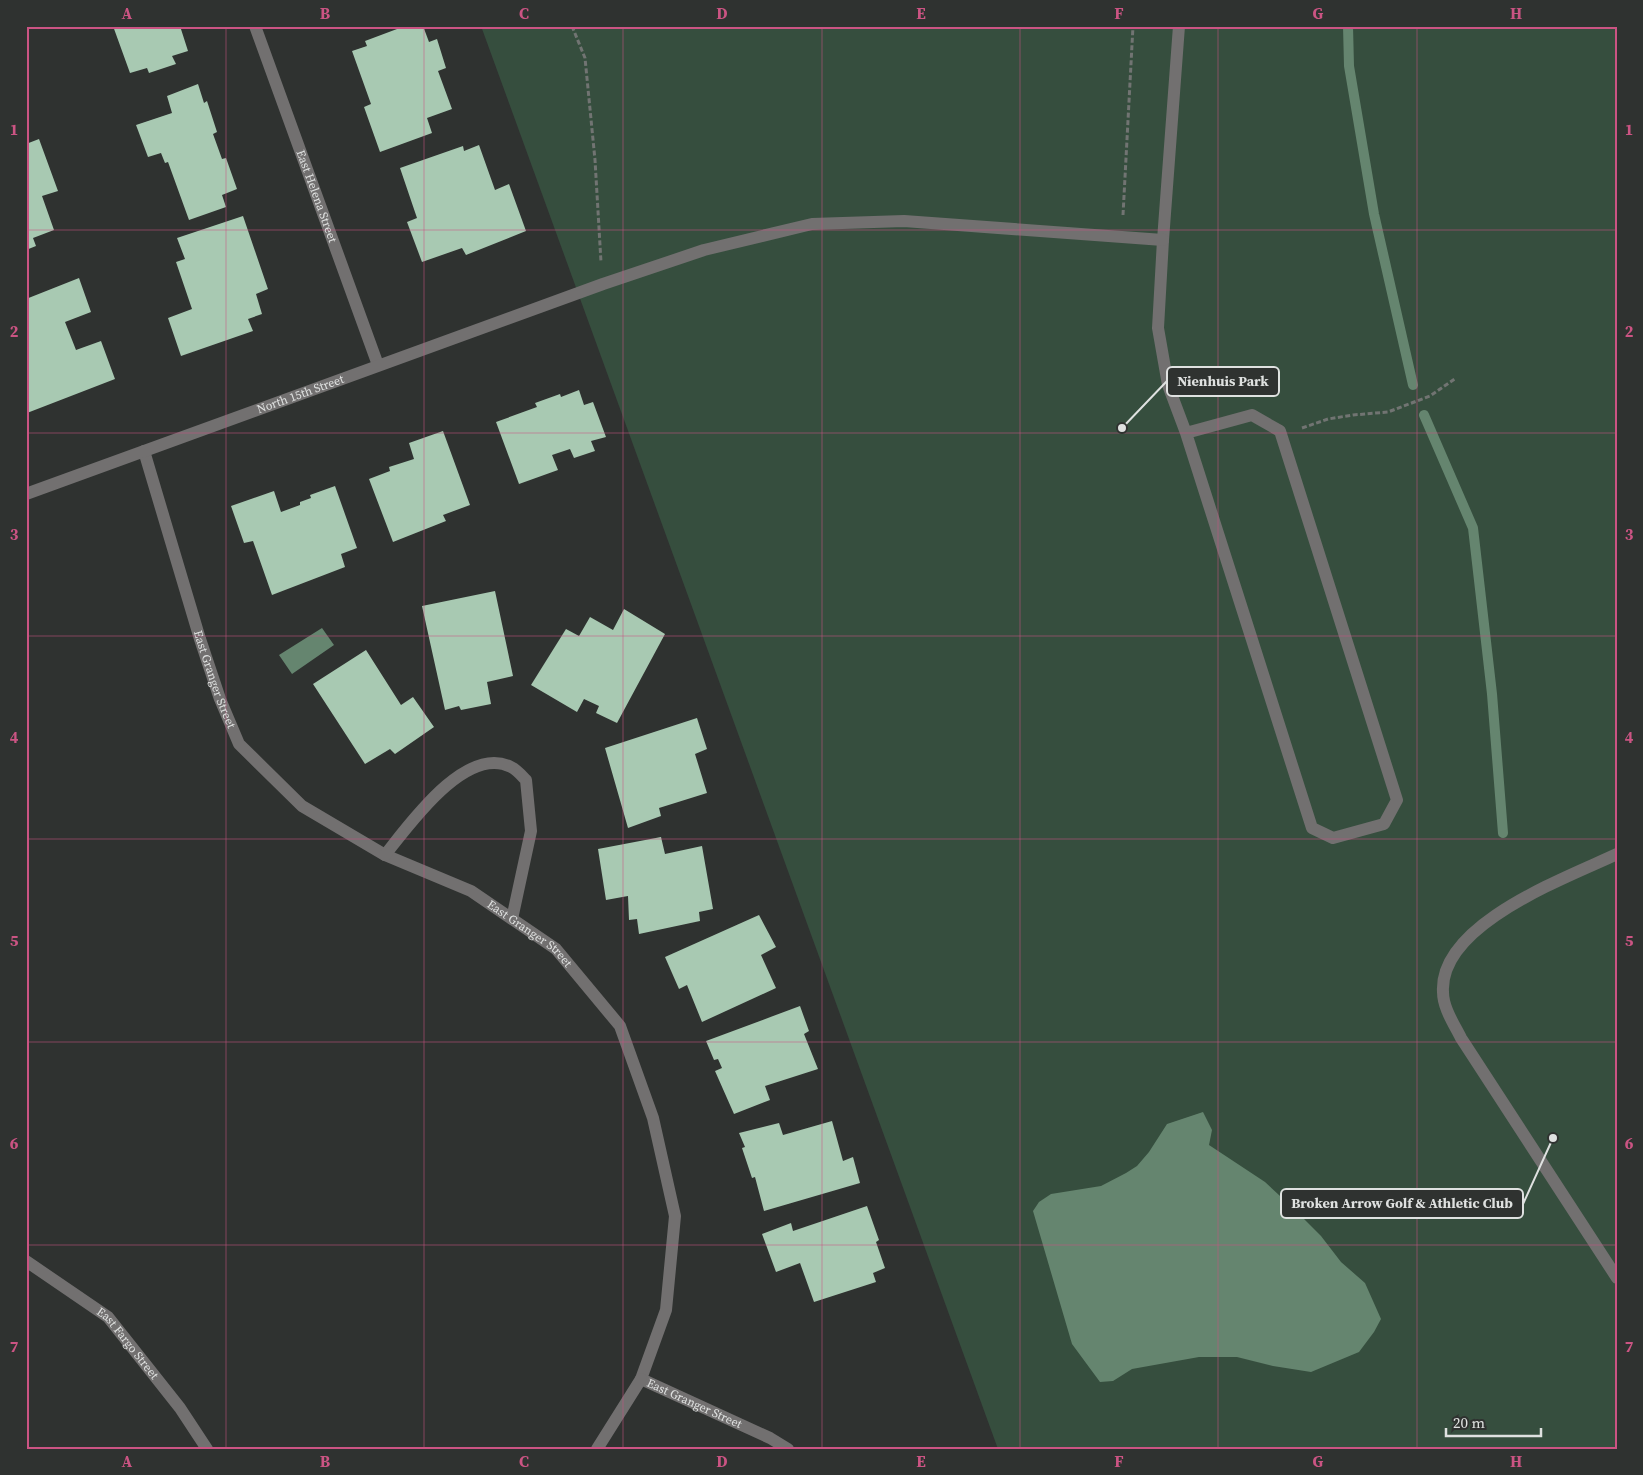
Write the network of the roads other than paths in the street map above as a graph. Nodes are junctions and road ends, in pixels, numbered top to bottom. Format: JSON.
{"nodes":[{"id":1,"x":255,"y":26,"type":"edge"},
{"id":2,"x":1179,"y":26,"type":"edge"},
{"id":3,"x":1163,"y":240,"type":"junction"},
{"id":4,"x":378,"y":365,"type":"junction"},
{"id":5,"x":1186,"y":433,"type":"junction"},
{"id":6,"x":144,"y":451,"type":"junction"},
{"id":7,"x":26,"y":494,"type":"edge"},
{"id":8,"x":1617,"y":854,"type":"edge"},
{"id":9,"x":385,"y":855,"type":"junction"},
{"id":10,"x":512,"y":919,"type":"junction"},
{"id":11,"x":26,"y":1261,"type":"edge"},
{"id":12,"x":1617,"y":1278,"type":"edge"},
{"id":13,"x":641,"y":1380,"type":"junction"},
{"id":14,"x":207,"y":1449,"type":"edge"},
{"id":15,"x":597,"y":1449,"type":"edge"},
{"id":16,"x":788,"y":1449,"type":"edge"}],
"edges":[{"from":1,"to":4,"type":"street","name":"East Helena Street"},
{"from":2,"to":3,"type":"street"},
{"from":3,"to":4,"type":"street","name":"North 15th Street"},
{"from":3,"to":5,"type":"street"},
{"from":4,"to":6,"type":"street","name":"North 15th Street"},
{"from":5,"to":5,"type":"street"},
{"from":6,"to":7,"type":"street","name":"North 15th Street"},
{"from":6,"to":9,"type":"street","name":"East Granger Street"},
{"from":8,"to":12,"type":"street"},
{"from":9,"to":10,"type":"street","name":"East Granger Street"},
{"from":9,"to":10,"type":"street"},
{"from":10,"to":13,"type":"street","name":"East Granger Street"},
{"from":11,"to":14,"type":"street","name":"East Fargo Street"},
{"from":13,"to":15,"type":"street"},
{"from":13,"to":16,"type":"street","name":"East Granger Street"}]}
